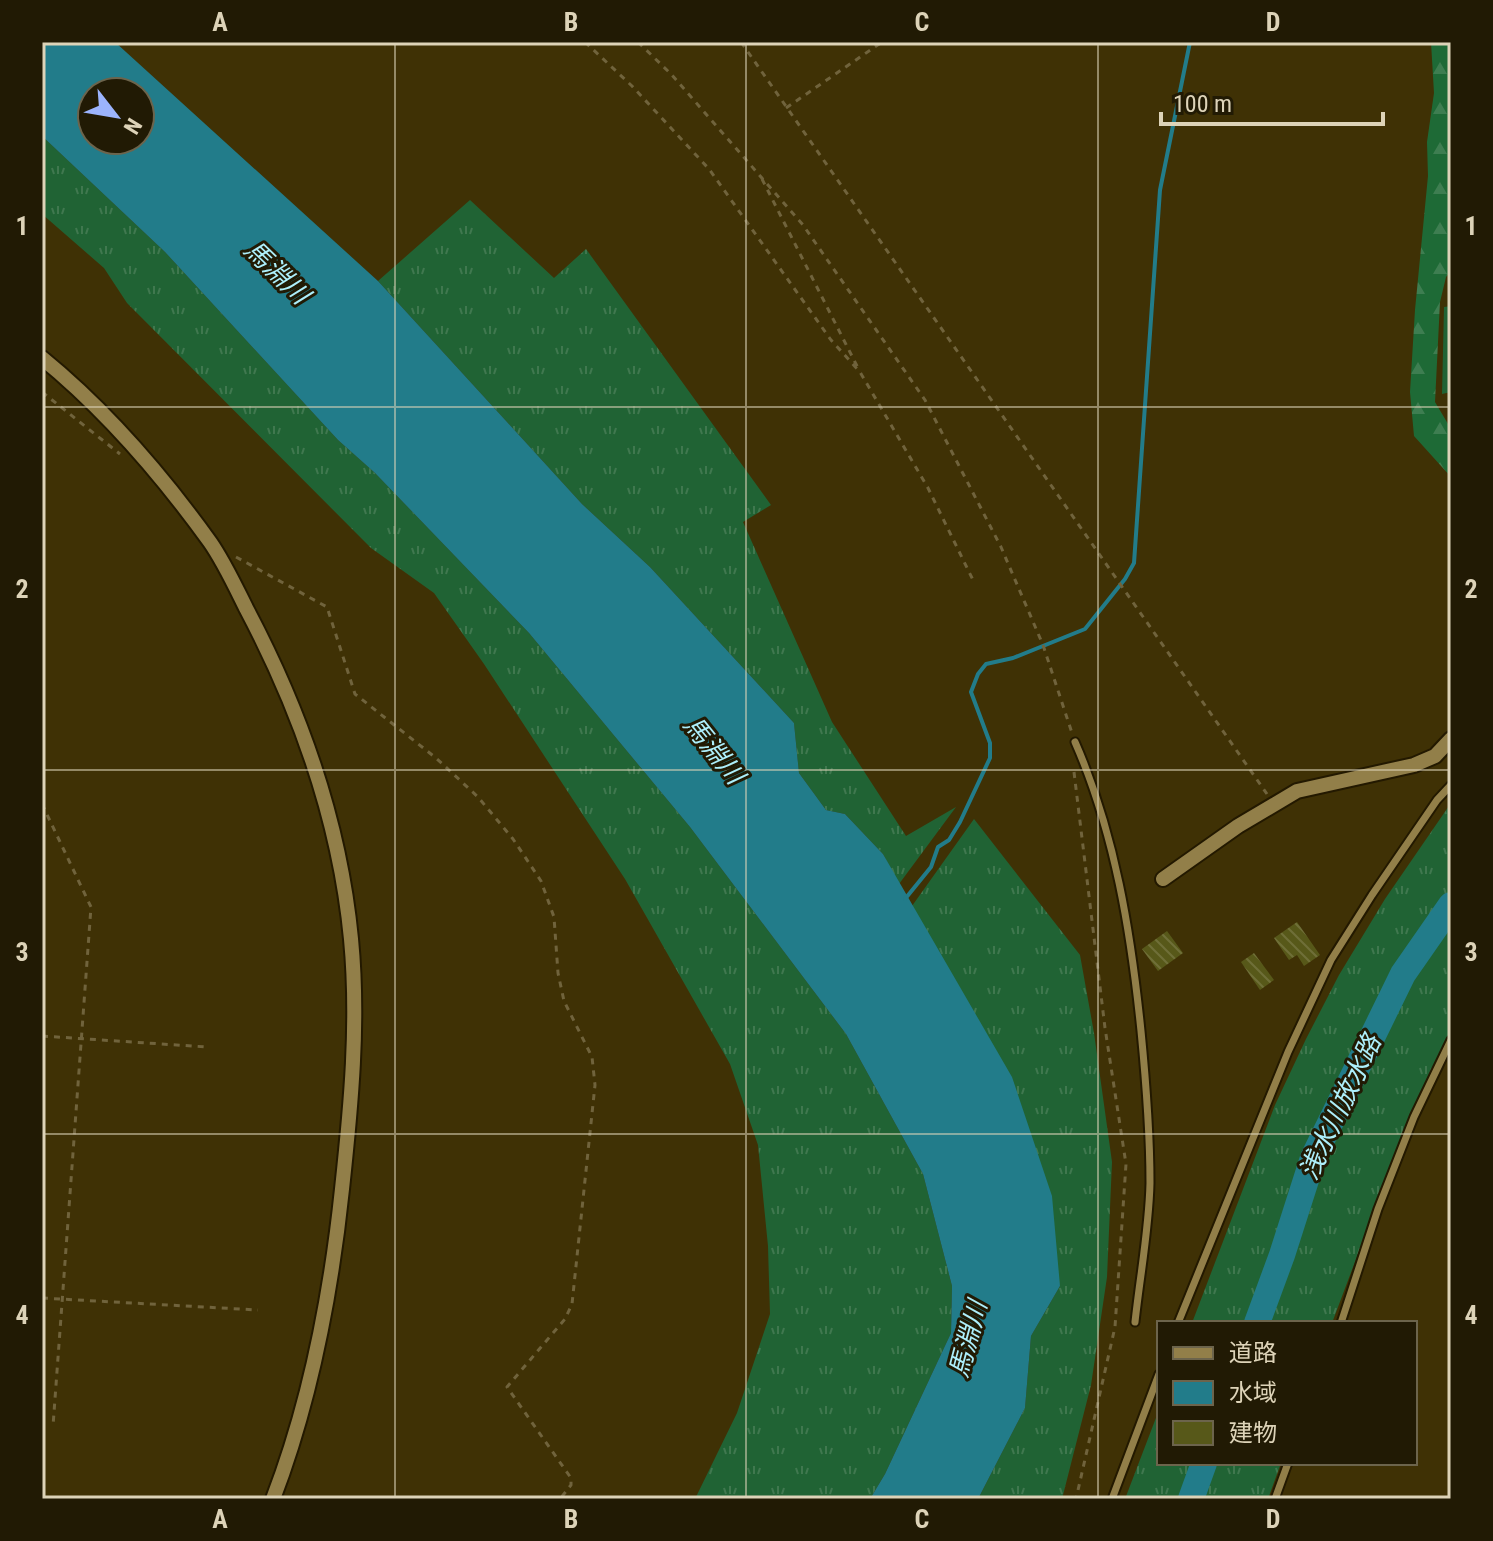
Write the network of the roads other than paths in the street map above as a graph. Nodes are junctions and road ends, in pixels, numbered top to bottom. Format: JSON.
{"nodes":[{"id":1,"x":42,"y":358,"type":"edge"},
{"id":2,"x":1451,"y":739,"type":"edge"},
{"id":3,"x":1075,"y":742,"type":"road end"},
{"id":4,"x":1451,"y":785,"type":"edge"},
{"id":5,"x":1163,"y":879,"type":"dead end"},
{"id":6,"x":1451,"y":1040,"type":"edge"},
{"id":7,"x":1179,"y":1321,"type":"edge"},
{"id":8,"x":1342,"y":1321,"type":"edge"},
{"id":9,"x":1135,"y":1322,"type":"dead end"},
{"id":10,"x":1157,"y":1379,"type":"edge"},
{"id":11,"x":1287,"y":1465,"type":"edge"},
{"id":12,"x":273,"y":1499,"type":"edge"},
{"id":13,"x":1112,"y":1499,"type":"edge"},
{"id":14,"x":1275,"y":1499,"type":"edge"}],
"edges":[{"from":1,"to":12,"type":"street"},
{"from":2,"to":5,"type":"street"},
{"from":3,"to":9,"type":"lane"},
{"from":4,"to":7,"type":"lane"},
{"from":6,"to":8,"type":"lane"},
{"from":10,"to":13,"type":"lane"},
{"from":11,"to":14,"type":"lane"}]}
